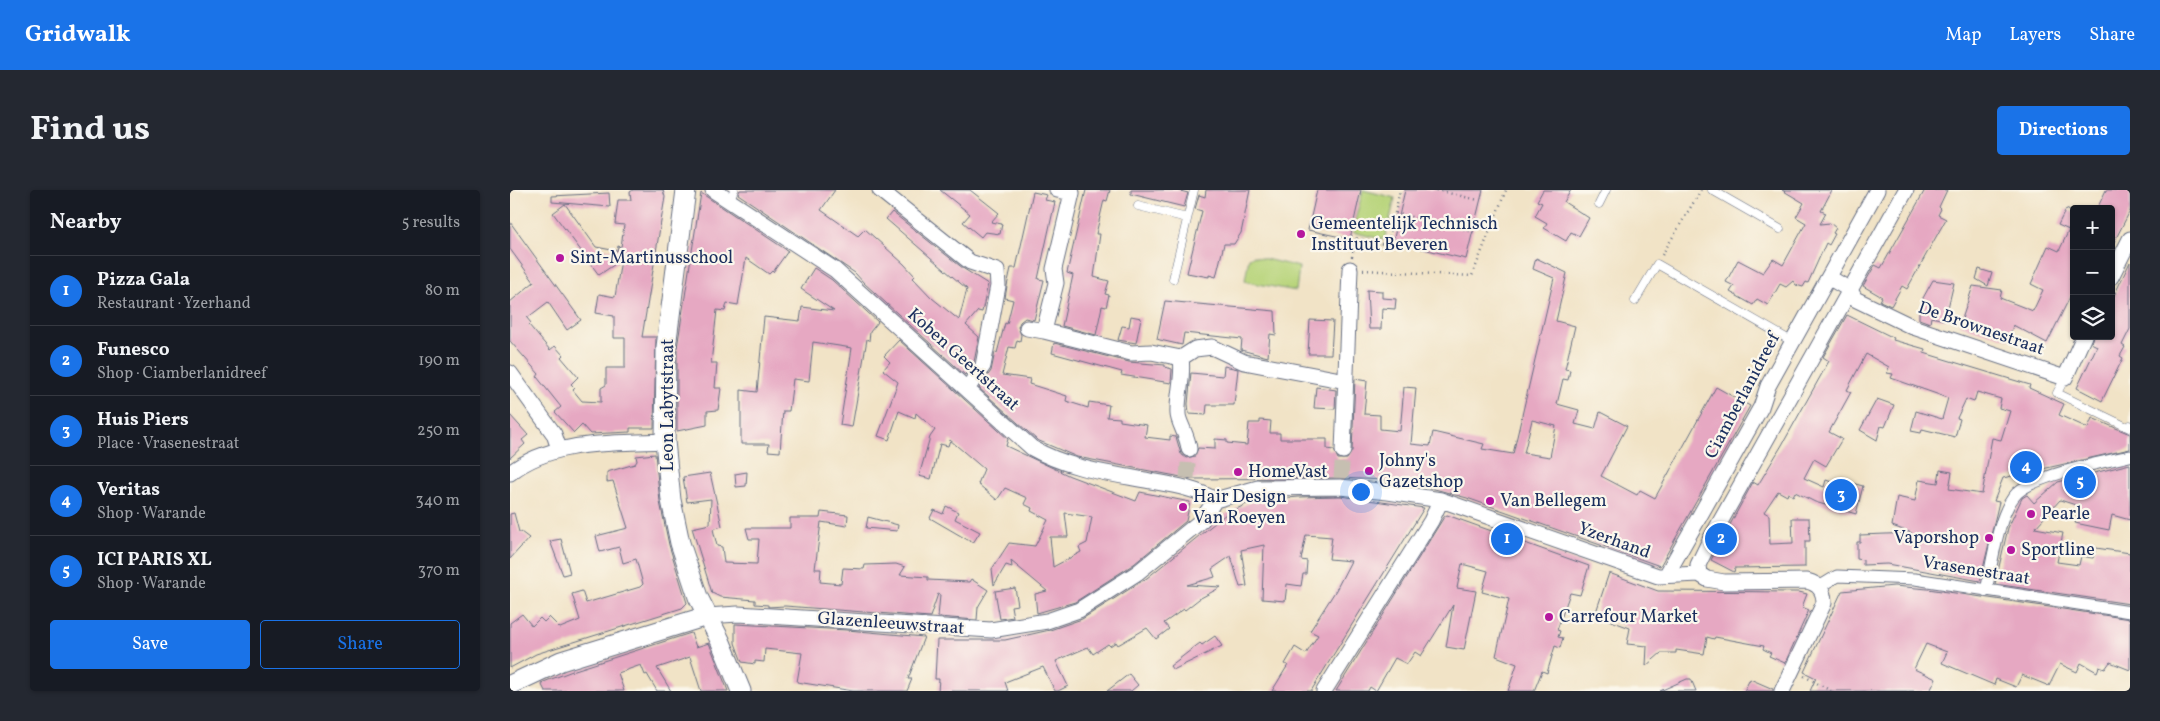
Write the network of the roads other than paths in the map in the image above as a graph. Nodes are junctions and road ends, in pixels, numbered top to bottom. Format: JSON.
{"nodes":[{"id":1,"x":686,"y":190,"type":"edge"},
{"id":2,"x":713,"y":190,"type":"edge"},
{"id":3,"x":880,"y":190,"type":"edge"},
{"id":4,"x":1057,"y":190,"type":"edge"},
{"id":5,"x":1194,"y":190,"type":"edge"},
{"id":6,"x":1606,"y":190,"type":"edge"},
{"id":7,"x":1712,"y":190,"type":"edge"},
{"id":8,"x":1877,"y":190,"type":"edge"},
{"id":9,"x":1906,"y":190,"type":"edge"},
{"id":10,"x":732,"y":195,"type":"edge"},
{"id":11,"x":1599,"y":204,"type":"dead end"},
{"id":12,"x":1138,"y":206,"type":"dead end"},
{"id":13,"x":1187,"y":218,"type":"junction"},
{"id":14,"x":1780,"y":229,"type":"dead end"},
{"id":15,"x":2130,"y":239,"type":"edge"},
{"id":16,"x":2115,"y":268,"type":"edge"},
{"id":17,"x":1350,"y":269,"type":"road end"},
{"id":18,"x":1830,"y":278,"type":"junction"},
{"id":19,"x":1174,"y":279,"type":"dead end"},
{"id":20,"x":1850,"y":290,"type":"junction"},
{"id":21,"x":1635,"y":301,"type":"dead end"},
{"id":22,"x":1027,"y":328,"type":"dead end"},
{"id":23,"x":1044,"y":331,"type":"junction"},
{"id":24,"x":2082,"y":340,"type":"edge"},
{"id":25,"x":1793,"y":342,"type":"junction"},
{"id":26,"x":1181,"y":358,"type":"junction"},
{"id":27,"x":510,"y":373,"type":"edge"},
{"id":28,"x":2065,"y":378,"type":"junction"},
{"id":29,"x":1346,"y":381,"type":"junction"},
{"id":30,"x":967,"y":389,"type":"junction"},
{"id":31,"x":2130,"y":425,"type":"edge"},
{"id":32,"x":666,"y":442,"type":"junction"},
{"id":33,"x":559,"y":449,"type":"junction"},
{"id":34,"x":1189,"y":449,"type":"tunnel mouth"},
{"id":35,"x":1343,"y":451,"type":"tunnel mouth"},
{"id":36,"x":2130,"y":456,"type":"edge"},
{"id":37,"x":510,"y":472,"type":"edge"},
{"id":38,"x":1215,"y":500,"type":"junction"},
{"id":39,"x":1441,"y":500,"type":"junction"},
{"id":40,"x":1690,"y":533,"type":"junction"},
{"id":41,"x":1710,"y":540,"type":"junction"},
{"id":42,"x":1667,"y":574,"type":"junction"},
{"id":43,"x":1699,"y":574,"type":"junction"},
{"id":44,"x":1820,"y":587,"type":"junction"},
{"id":45,"x":1986,"y":591,"type":"junction"},
{"id":46,"x":2130,"y":612,"type":"edge"},
{"id":47,"x":707,"y":616,"type":"junction"},
{"id":48,"x":510,"y":685,"type":"edge"},
{"id":49,"x":740,"y":691,"type":"edge"},
{"id":50,"x":1324,"y":691,"type":"edge"},
{"id":51,"x":1782,"y":691,"type":"edge"}],
"edges":[{"from":1,"to":32,"type":"street","name":"Leon Labytstraat"},
{"from":2,"to":10,"type":"street","name":"Koben Geertstraat"},
{"from":3,"to":30,"type":"street"},
{"from":4,"to":23,"type":"street"},
{"from":5,"to":13,"type":"lane"},
{"from":6,"to":11,"type":"lane"},
{"from":7,"to":14,"type":"lane"},
{"from":8,"to":18,"type":"street","name":"Ciamberlanidreef"},
{"from":9,"to":20,"type":"street"},
{"from":10,"to":30,"type":"street","name":"Koben Geertstraat"},
{"from":12,"to":13,"type":"lane"},
{"from":13,"to":19,"type":"lane"},
{"from":15,"to":16,"type":"street"},
{"from":17,"to":29,"type":"street"},
{"from":18,"to":20,"type":"street"},
{"from":18,"to":25,"type":"street","name":"Ciamberlanidreef"},
{"from":20,"to":28,"type":"street","name":"De Brownestraat"},
{"from":20,"to":41,"type":"street"},
{"from":21,"to":25,"type":"lane"},
{"from":22,"to":23,"type":"street"},
{"from":23,"to":26,"type":"street"},
{"from":24,"to":28,"type":"street"},
{"from":25,"to":40,"type":"street","name":"Ciamberlanidreef"},
{"from":26,"to":29,"type":"street"},
{"from":26,"to":34,"type":"street"},
{"from":27,"to":33,"type":"street"},
{"from":28,"to":31,"type":"lane"},
{"from":29,"to":35,"type":"street"},
{"from":30,"to":38,"type":"street","name":"Koben Geertstraat"},
{"from":32,"to":33,"type":"street"},
{"from":32,"to":47,"type":"street","name":"Leon Labytstraat"},
{"from":33,"to":37,"type":"street"},
{"from":36,"to":45,"type":"street"},
{"from":38,"to":39,"type":"street","name":"Yzerhand"},
{"from":38,"to":47,"type":"street","name":"Glazenleeuwstraat"},
{"from":39,"to":42,"type":"street","name":"Yzerhand"},
{"from":39,"to":50,"type":"street"},
{"from":40,"to":41,"type":"street"},
{"from":40,"to":42,"type":"street","name":"Ciamberlanidreef"},
{"from":41,"to":43,"type":"street"},
{"from":42,"to":43,"type":"street","name":"Yzerhand"},
{"from":43,"to":44,"type":"street","name":"Yzerhand"},
{"from":44,"to":45,"type":"street","name":"Vrasenestraat"},
{"from":44,"to":51,"type":"street"},
{"from":45,"to":46,"type":"street","name":"Vrasenestraat"},
{"from":47,"to":48,"type":"street","name":"Glazenleeuwstraat"},
{"from":47,"to":49,"type":"street","name":"Leon Labytstraat"}]}
